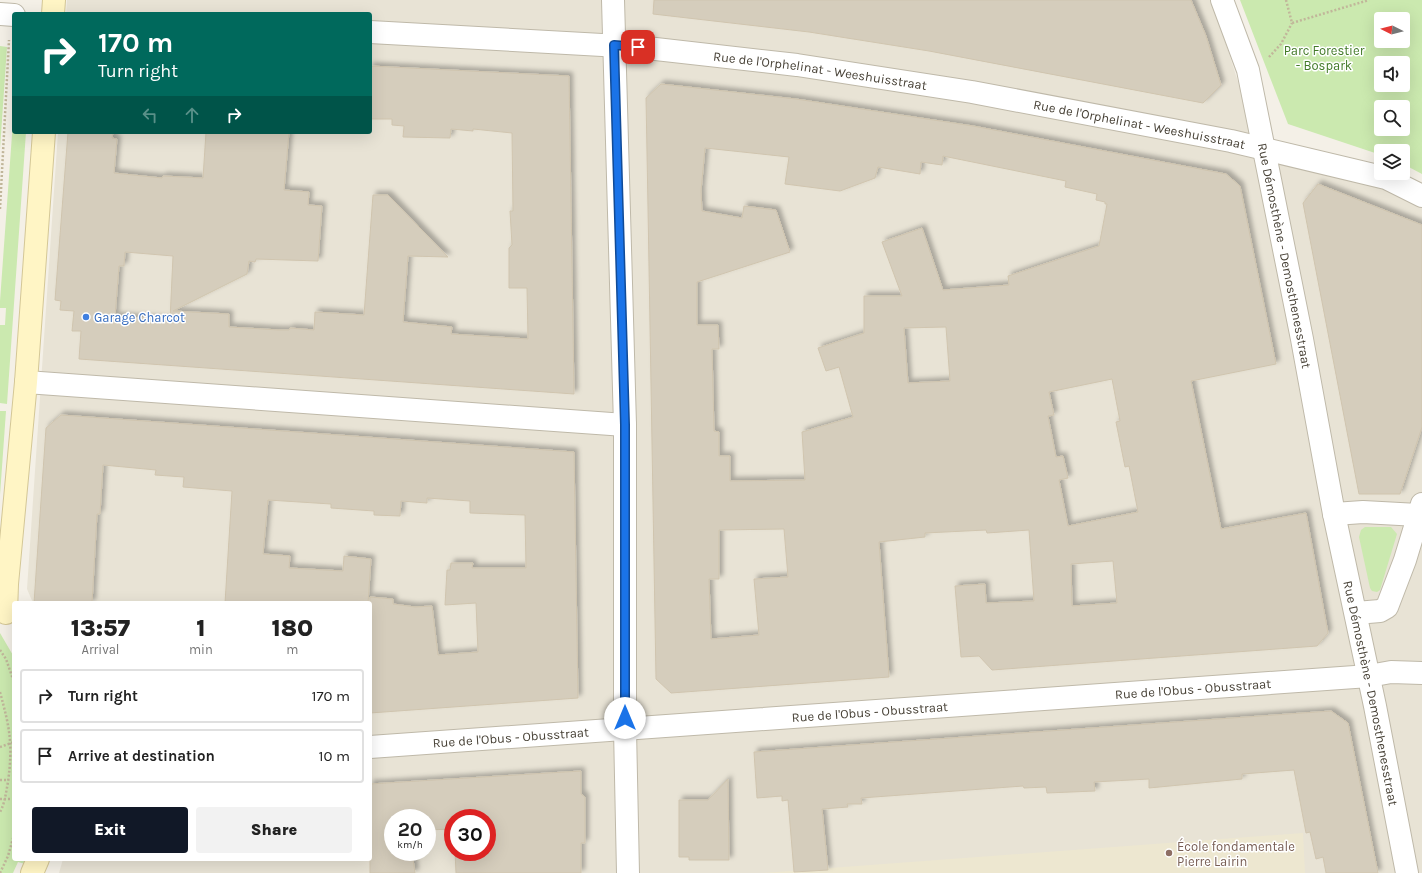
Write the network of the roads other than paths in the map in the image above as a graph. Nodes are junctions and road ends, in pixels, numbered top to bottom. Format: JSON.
{"nodes":[{"id":1,"x":54,"y":0,"type":"edge"},
{"id":2,"x":613,"y":0,"type":"edge"},
{"id":3,"x":1222,"y":0,"type":"edge"},
{"id":4,"x":53,"y":12,"type":"edge"},
{"id":5,"x":0,"y":14,"type":"edge"},
{"id":6,"x":12,"y":15,"type":"edge"},
{"id":7,"x":372,"y":32,"type":"edge"},
{"id":8,"x":614,"y":45,"type":"junction"},
{"id":9,"x":44,"y":134,"type":"edge"},
{"id":10,"x":1264,"y":149,"type":"junction"},
{"id":11,"x":1422,"y":196,"type":"edge"},
{"id":12,"x":26,"y":382,"type":"junction"},
{"id":13,"x":625,"y":425,"type":"junction"},
{"id":14,"x":1420,"y":509,"type":"edge"},
{"id":15,"x":1334,"y":514,"type":"junction"},
{"id":16,"x":1356,"y":613,"type":"junction"},
{"id":17,"x":7,"y":615,"type":"edge"},
{"id":18,"x":1422,"y":673,"type":"edge"},
{"id":19,"x":1369,"y":676,"type":"junction"},
{"id":20,"x":625,"y":729,"type":"junction"},
{"id":21,"x":372,"y":747,"type":"edge"},
{"id":22,"x":37,"y":861,"type":"edge"},
{"id":23,"x":32,"y":873,"type":"edge"},
{"id":24,"x":628,"y":873,"type":"edge"},
{"id":25,"x":1407,"y":873,"type":"edge"}],
"edges":[{"from":1,"to":4,"type":"main road"},
{"from":2,"to":8,"type":"street"},
{"from":3,"to":10,"type":"street","name":"Rue Démosthène - Demosthenesstraat"},
{"from":5,"to":6,"type":"street"},
{"from":7,"to":8,"type":"street","name":"Rue de l'Orphelinat - Weeshuisstraat"},
{"from":8,"to":10,"type":"street","name":"Rue de l'Orphelinat - Weeshuisstraat"},
{"from":8,"to":13,"type":"street"},
{"from":9,"to":12,"type":"main road"},
{"from":10,"to":11,"type":"street","name":"Rue de l'Orphelinat - Weeshuisstraat"},
{"from":10,"to":15,"type":"street","name":"Rue Démosthène - Demosthenesstraat"},
{"from":12,"to":13,"type":"street"},
{"from":12,"to":17,"type":"main road"},
{"from":13,"to":20,"type":"street"},
{"from":14,"to":15,"type":"street"},
{"from":14,"to":16,"type":"street"},
{"from":15,"to":16,"type":"street","name":"Rue Démosthène - Demosthenesstraat"},
{"from":16,"to":19,"type":"street","name":"Rue Démosthène - Demosthenesstraat"},
{"from":18,"to":19,"type":"street","name":"Rue de l'Obus - Obusstraat"},
{"from":19,"to":20,"type":"street","name":"Rue de l'Obus - Obusstraat"},
{"from":19,"to":25,"type":"street","name":"Rue Démosthène - Demosthenesstraat"},
{"from":20,"to":21,"type":"street","name":"Rue de l'Obus - Obusstraat"},
{"from":20,"to":24,"type":"street"},
{"from":22,"to":23,"type":"main road"}]}
